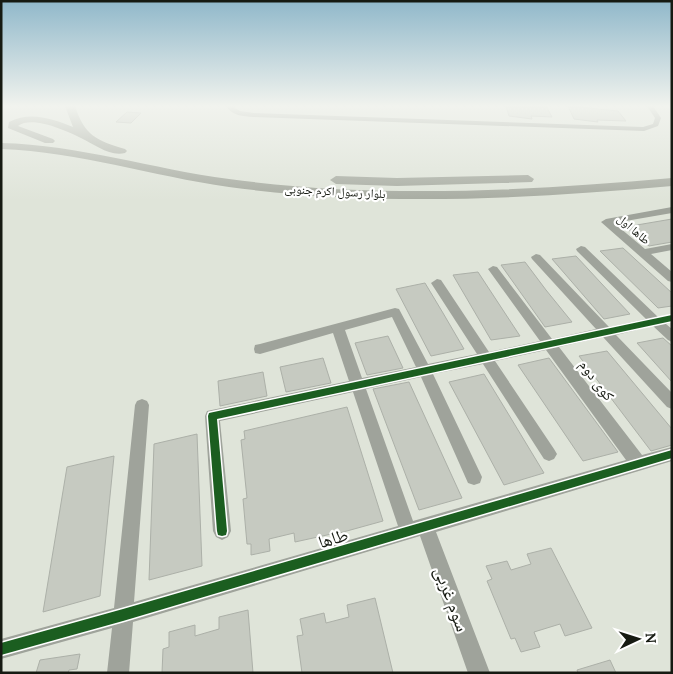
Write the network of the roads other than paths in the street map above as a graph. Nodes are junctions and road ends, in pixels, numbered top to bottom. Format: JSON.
{"nodes":[{"id":1,"x":39,"y":137,"type":"edge"},
{"id":2,"x":87,"y":137,"type":"edge"},
{"id":3,"x":1,"y":146,"type":"edge"},
{"id":4,"x":76,"y":152,"type":"junction"},
{"id":5,"x":228,"y":170,"type":"dead end"},
{"id":6,"x":672,"y":171,"type":"edge"},
{"id":7,"x":293,"y":177,"type":"dead end"},
{"id":8,"x":672,"y":182,"type":"edge"},
{"id":9,"x":672,"y":210,"type":"edge"},
{"id":10,"x":672,"y":247,"type":"edge"},
{"id":11,"x":581,"y":249,"type":"dead end"},
{"id":12,"x":642,"y":253,"type":"junction"},
{"id":13,"x":536,"y":257,"type":"dead end"},
{"id":14,"x":493,"y":269,"type":"dead end"},
{"id":15,"x":672,"y":278,"type":"edge"},
{"id":16,"x":437,"y":283,"type":"dead end"},
{"id":17,"x":672,"y":318,"type":"edge"},
{"id":18,"x":656,"y":321,"type":"junction"},
{"id":19,"x":338,"y":329,"type":"junction"},
{"id":20,"x":607,"y":332,"type":"junction"},
{"id":21,"x":672,"y":336,"type":"edge"},
{"id":22,"x":550,"y":344,"type":"junction"},
{"id":23,"x":260,"y":349,"type":"dead end"},
{"id":24,"x":486,"y":358,"type":"junction"},
{"id":25,"x":425,"y":371,"type":"junction"},
{"id":26,"x":357,"y":385,"type":"junction"},
{"id":27,"x":672,"y":403,"type":"edge"},
{"id":28,"x":142,"y":405,"type":"dead end"},
{"id":29,"x":549,"y":454,"type":"dead end"},
{"id":30,"x":672,"y":454,"type":"edge"},
{"id":31,"x":638,"y":463,"type":"junction"},
{"id":32,"x":474,"y":477,"type":"dead end"},
{"id":33,"x":417,"y":529,"type":"junction"},
{"id":34,"x":222,"y":531,"type":"dead end"},
{"id":35,"x":123,"y":615,"type":"junction"},
{"id":36,"x":1,"y":649,"type":"edge"},
{"id":37,"x":118,"y":673,"type":"edge"},
{"id":38,"x":479,"y":673,"type":"edge"}],
"edges":[{"from":1,"to":4,"type":"main road"},
{"from":2,"to":5,"type":"main road"},
{"from":3,"to":4,"type":"main road","name":"بلوار رسول اکرم جنوبی"},
{"from":4,"to":8,"type":"main road","name":"بلوار رسول اکرم جنوبی"},
{"from":6,"to":7,"type":"main road","name":"بلوار رسول اکرم جنوبی"},
{"from":9,"to":12,"type":"street","name":"طاها اول"},
{"from":10,"to":12,"type":"street"},
{"from":11,"to":18,"type":"street"},
{"from":12,"to":15,"type":"street","name":"طاها اول"},
{"from":13,"to":20,"type":"street"},
{"from":14,"to":22,"type":"street","name":"کوی دوم"},
{"from":16,"to":24,"type":"street"},
{"from":17,"to":18,"type":"street"},
{"from":18,"to":20,"type":"street"},
{"from":18,"to":21,"type":"street"},
{"from":19,"to":23,"type":"street"},
{"from":19,"to":25,"type":"street"},
{"from":19,"to":26,"type":"street","name":"سوم غربی"},
{"from":20,"to":22,"type":"street"},
{"from":20,"to":27,"type":"street"},
{"from":22,"to":24,"type":"street"},
{"from":22,"to":31,"type":"street","name":"کوی دوم"},
{"from":24,"to":25,"type":"street"},
{"from":24,"to":29,"type":"street"},
{"from":25,"to":26,"type":"street"},
{"from":25,"to":32,"type":"street"},
{"from":26,"to":33,"type":"street","name":"سوم غربی"},
{"from":26,"to":34,"type":"street"},
{"from":28,"to":35,"type":"street"},
{"from":30,"to":31,"type":"street","name":"طاها"},
{"from":31,"to":33,"type":"street","name":"طاها"},
{"from":33,"to":35,"type":"street","name":"طاها"},
{"from":33,"to":38,"type":"street","name":"سوم غربی"},
{"from":35,"to":36,"type":"street","name":"طاها"},
{"from":35,"to":37,"type":"street"}]}
